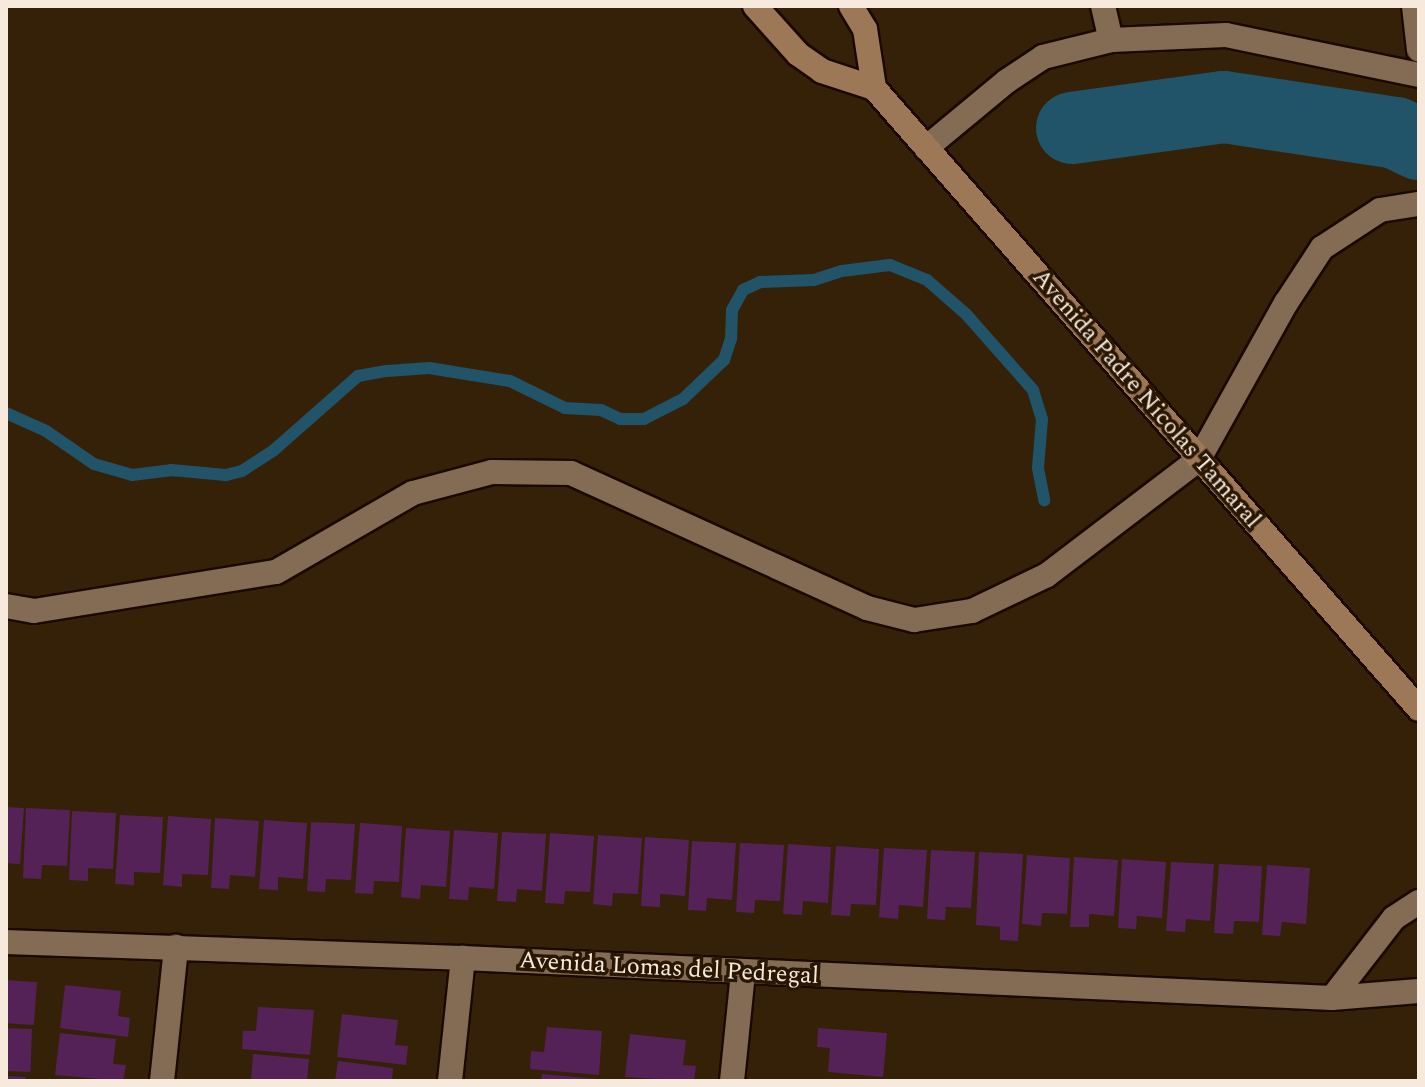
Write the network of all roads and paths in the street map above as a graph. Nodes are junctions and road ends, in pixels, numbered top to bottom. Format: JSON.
{"nodes":[{"id":1,"x":755,"y":6,"type":"edge"},
{"id":2,"x":851,"y":6,"type":"edge"},
{"id":3,"x":1103,"y":6,"type":"edge"},
{"id":4,"x":1414,"y":6,"type":"edge"},
{"id":5,"x":1111,"y":40,"type":"junction"},
{"id":6,"x":1419,"y":50,"type":"edge"},
{"id":7,"x":1419,"y":75,"type":"edge"},
{"id":8,"x":874,"y":88,"type":"junction"},
{"id":9,"x":926,"y":148,"type":"junction"},
{"id":10,"x":1419,"y":204,"type":"edge"},
{"id":11,"x":1199,"y":459,"type":"junction"},
{"id":12,"x":6,"y":606,"type":"edge"},
{"id":13,"x":1419,"y":709,"type":"edge"},
{"id":14,"x":1419,"y":902,"type":"edge"},
{"id":15,"x":6,"y":942,"type":"edge"},
{"id":16,"x":176,"y":947,"type":"junction"},
{"id":17,"x":463,"y":958,"type":"junction"},
{"id":18,"x":743,"y":973,"type":"junction"},
{"id":19,"x":1419,"y":991,"type":"edge"},
{"id":20,"x":1332,"y":998,"type":"junction"},
{"id":21,"x":162,"y":1081,"type":"edge"},
{"id":22,"x":450,"y":1081,"type":"edge"},
{"id":23,"x":732,"y":1081,"type":"edge"}],
"edges":[{"from":1,"to":8,"type":"street"},
{"from":2,"to":8,"type":"street"},
{"from":3,"to":5,"type":"street"},
{"from":4,"to":6,"type":"street"},
{"from":5,"to":7,"type":"street"},
{"from":5,"to":9,"type":"street"},
{"from":8,"to":9,"type":"street","name":"Avenida Padre Nicolas Tamaral"},
{"from":9,"to":11,"type":"street","name":"Avenida Padre Nicolas Tamaral"},
{"from":10,"to":11,"type":"street"},
{"from":11,"to":12,"type":"street"},
{"from":11,"to":13,"type":"street","name":"Avenida Padre Nicolas Tamaral"},
{"from":14,"to":20,"type":"street"},
{"from":15,"to":16,"type":"street","name":"Avenida Lomas del Pedregal"},
{"from":16,"to":17,"type":"street","name":"Avenida Lomas del Pedregal"},
{"from":16,"to":21,"type":"street"},
{"from":17,"to":18,"type":"street","name":"Avenida Lomas del Pedregal"},
{"from":17,"to":22,"type":"street"},
{"from":18,"to":20,"type":"street","name":"Avenida Lomas del Pedregal"},
{"from":18,"to":23,"type":"street"},
{"from":19,"to":20,"type":"street","name":"Avenida Lomas del Pedregal"}]}
